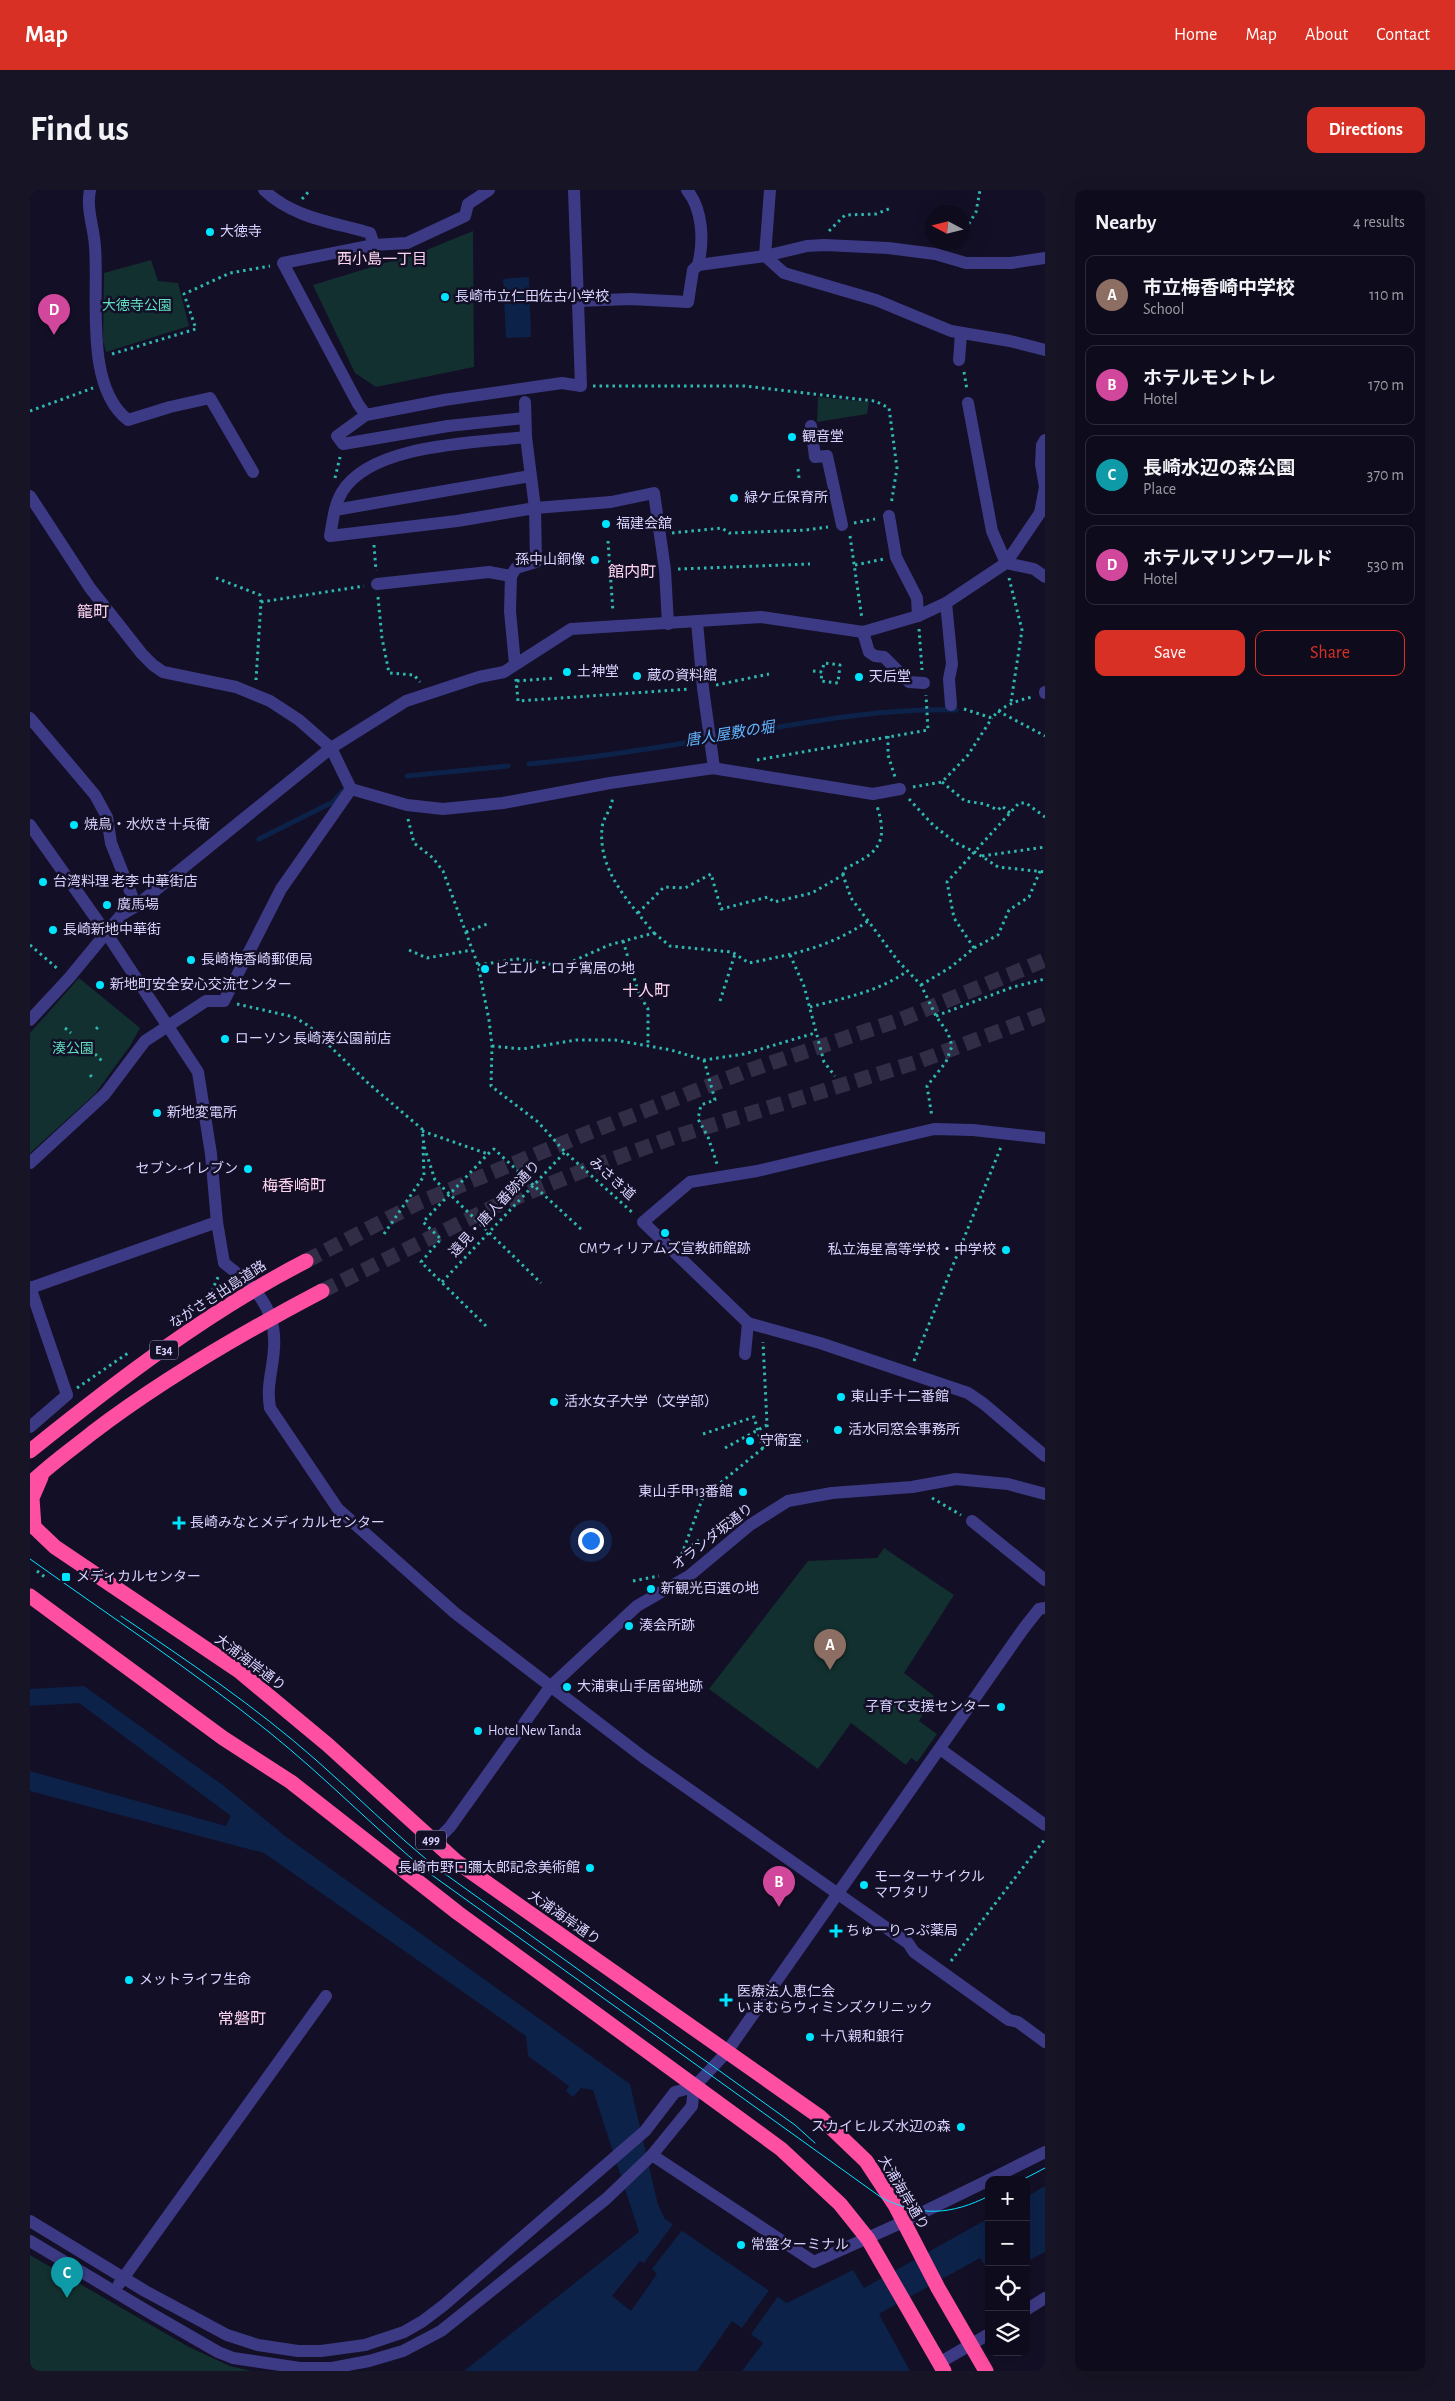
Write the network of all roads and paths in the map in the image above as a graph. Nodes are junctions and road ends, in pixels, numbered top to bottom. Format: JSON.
{"nodes":[{"id":1,"x":90,"y":190,"type":"edge"},
{"id":2,"x":264,"y":190,"type":"edge"},
{"id":3,"x":488,"y":190,"type":"edge"},
{"id":4,"x":574,"y":190,"type":"edge"},
{"id":5,"x":687,"y":190,"type":"edge"},
{"id":6,"x":770,"y":190,"type":"edge"},
{"id":7,"x":980,"y":190,"type":"edge"},
{"id":8,"x":891,"y":208,"type":"dead end"},
{"id":9,"x":970,"y":222,"type":"edge"},
{"id":10,"x":374,"y":245,"type":"junction"},
{"id":11,"x":820,"y":245,"type":"junction"},
{"id":12,"x":764,"y":256,"type":"junction"},
{"id":13,"x":1045,"y":258,"type":"edge"},
{"id":14,"x":283,"y":263,"type":"junction"},
{"id":15,"x":698,"y":265,"type":"junction"},
{"id":16,"x":577,"y":301,"type":"junction"},
{"id":17,"x":961,"y":334,"type":"junction"},
{"id":18,"x":1045,"y":350,"type":"edge"},
{"id":19,"x":100,"y":358,"type":"junction"},
{"id":20,"x":959,"y":360,"type":"joint"},
{"id":21,"x":105,"y":383,"type":"junction"},
{"id":22,"x":581,"y":386,"type":"junction"},
{"id":23,"x":525,"y":402,"type":"dead end"},
{"id":24,"x":968,"y":403,"type":"joint"},
{"id":25,"x":30,"y":411,"type":"edge"},
{"id":26,"x":366,"y":415,"type":"junction"},
{"id":27,"x":524,"y":418,"type":"junction"},
{"id":28,"x":811,"y":426,"type":"dead end"},
{"id":29,"x":526,"y":437,"type":"junction"},
{"id":30,"x":1045,"y":440,"type":"edge"},
{"id":31,"x":798,"y":469,"type":"dead end"},
{"id":32,"x":253,"y":472,"type":"dead end"},
{"id":33,"x":530,"y":476,"type":"junction"},
{"id":34,"x":799,"y":478,"type":"dead end"},
{"id":35,"x":30,"y":496,"type":"edge"},
{"id":36,"x":535,"y":508,"type":"junction"},
{"id":37,"x":335,"y":510,"type":"junction"},
{"id":38,"x":889,"y":516,"type":"junction"},
{"id":39,"x":845,"y":525,"type":"junction"},
{"id":40,"x":373,"y":532,"type":"junction"},
{"id":41,"x":661,"y":534,"type":"junction"},
{"id":42,"x":608,"y":541,"type":"dead end"},
{"id":43,"x":896,"y":558,"type":"junction"},
{"id":44,"x":1006,"y":563,"type":"junction"},
{"id":45,"x":810,"y":564,"type":"dead end"},
{"id":46,"x":855,"y":565,"type":"junction"},
{"id":47,"x":665,"y":570,"type":"junction"},
{"id":48,"x":511,"y":576,"type":"junction"},
{"id":49,"x":1045,"y":577,"type":"edge"},
{"id":50,"x":216,"y":578,"type":"dead end"},
{"id":51,"x":377,"y":584,"type":"junction"},
{"id":52,"x":261,"y":602,"type":"junction"},
{"id":53,"x":946,"y":603,"type":"junction"},
{"id":54,"x":613,"y":612,"type":"dead end"},
{"id":55,"x":918,"y":616,"type":"junction"},
{"id":56,"x":697,"y":622,"type":"junction"},
{"id":57,"x":668,"y":624,"type":"junction"},
{"id":58,"x":863,"y":632,"type":"junction"},
{"id":59,"x":515,"y":664,"type":"junction"},
{"id":60,"x":813,"y":671,"type":"dead end"},
{"id":61,"x":822,"y":672,"type":"junction"},
{"id":62,"x":769,"y":674,"type":"dead end"},
{"id":63,"x":555,"y":678,"type":"dead end"},
{"id":64,"x":517,"y":681,"type":"dead end"},
{"id":65,"x":924,"y":683,"type":"joint"},
{"id":66,"x":703,"y":688,"type":"junction"},
{"id":67,"x":428,"y":692,"type":"junction"},
{"id":68,"x":1045,"y":693,"type":"edge"},
{"id":69,"x":254,"y":695,"type":"junction"},
{"id":70,"x":518,"y":701,"type":"dead end"},
{"id":71,"x":1011,"y":702,"type":"junction"},
{"id":72,"x":950,"y":705,"type":"joint"},
{"id":73,"x":927,"y":710,"type":"dead end"},
{"id":74,"x":998,"y":711,"type":"junction"},
{"id":75,"x":30,"y":718,"type":"edge"},
{"id":76,"x":992,"y":718,"type":"junction"},
{"id":77,"x":888,"y":736,"type":"junction"},
{"id":78,"x":1045,"y":736,"type":"edge"},
{"id":79,"x":331,"y":748,"type":"junction"},
{"id":80,"x":753,"y":761,"type":"dead end"},
{"id":81,"x":712,"y":768,"type":"junction"},
{"id":82,"x":942,"y":782,"type":"junction"},
{"id":83,"x":610,"y":783,"type":"junction"},
{"id":84,"x":351,"y":789,"type":"junction"},
{"id":85,"x":900,"y":789,"type":"junction"},
{"id":86,"x":873,"y":794,"type":"junction"},
{"id":87,"x":910,"y":800,"type":"dead end"},
{"id":88,"x":407,"y":805,"type":"junction"},
{"id":89,"x":1010,"y":813,"type":"junction"},
{"id":90,"x":1045,"y":817,"type":"edge"},
{"id":91,"x":30,"y":825,"type":"edge"},
{"id":92,"x":1045,"y":847,"type":"edge"},
{"id":93,"x":975,"y":852,"type":"junction"},
{"id":94,"x":982,"y":856,"type":"junction"},
{"id":95,"x":1040,"y":871,"type":"junction"},
{"id":96,"x":1045,"y":872,"type":"edge"},
{"id":97,"x":843,"y":875,"type":"junction"},
{"id":98,"x":136,"y":906,"type":"junction"},
{"id":99,"x":638,"y":913,"type":"junction"},
{"id":100,"x":868,"y":921,"type":"junction"},
{"id":101,"x":487,"y":924,"type":"dead end"},
{"id":102,"x":465,"y":930,"type":"junction"},
{"id":103,"x":654,"y":933,"type":"junction"},
{"id":104,"x":107,"y":934,"type":"junction"},
{"id":105,"x":623,"y":941,"type":"junction"},
{"id":106,"x":30,"y":945,"type":"edge"},
{"id":107,"x":974,"y":948,"type":"junction"},
{"id":108,"x":409,"y":950,"type":"dead end"},
{"id":109,"x":472,"y":950,"type":"junction"},
{"id":110,"x":735,"y":954,"type":"junction"},
{"id":111,"x":790,"y":955,"type":"junction"},
{"id":112,"x":478,"y":964,"type":"junction"},
{"id":113,"x":906,"y":971,"type":"junction"},
{"id":114,"x":69,"y":978,"type":"junction"},
{"id":115,"x":1045,"y":979,"type":"edge"},
{"id":116,"x":922,"y":985,"type":"junction"},
{"id":117,"x":720,"y":1001,"type":"dead end"},
{"id":118,"x":224,"y":1002,"type":"junction"},
{"id":119,"x":810,"y":1007,"type":"junction"},
{"id":120,"x":936,"y":1016,"type":"junction"},
{"id":121,"x":31,"y":1018,"type":"edge"},
{"id":122,"x":168,"y":1025,"type":"junction"},
{"id":123,"x":65,"y":1028,"type":"dead end"},
{"id":124,"x":71,"y":1033,"type":"dead end"},
{"id":125,"x":815,"y":1033,"type":"junction"},
{"id":126,"x":492,"y":1046,"type":"junction"},
{"id":127,"x":648,"y":1046,"type":"junction"},
{"id":128,"x":95,"y":1054,"type":"dead end"},
{"id":129,"x":704,"y":1060,"type":"junction"},
{"id":130,"x":102,"y":1061,"type":"dead end"},
{"id":131,"x":835,"y":1076,"type":"dead end"},
{"id":132,"x":934,"y":1128,"type":"junction"},
{"id":133,"x":422,"y":1129,"type":"junction"},
{"id":134,"x":1006,"y":1135,"type":"junction"},
{"id":135,"x":1045,"y":1138,"type":"edge"},
{"id":136,"x":565,"y":1152,"type":"junction"},
{"id":137,"x":488,"y":1154,"type":"junction"},
{"id":138,"x":30,"y":1163,"type":"edge"},
{"id":139,"x":720,"y":1176,"type":"junction"},
{"id":140,"x":532,"y":1185,"type":"junction"},
{"id":141,"x":449,"y":1195,"type":"junction"},
{"id":142,"x":217,"y":1222,"type":"junction"},
{"id":143,"x":643,"y":1222,"type":"junction"},
{"id":144,"x":582,"y":1230,"type":"dead end"},
{"id":145,"x":488,"y":1233,"type":"junction"},
{"id":146,"x":384,"y":1234,"type":"dead end"},
{"id":147,"x":306,"y":1261,"type":"tunnel mouth"},
{"id":148,"x":224,"y":1263,"type":"junction"},
{"id":149,"x":442,"y":1282,"type":"junction"},
{"id":150,"x":541,"y":1283,"type":"dead end"},
{"id":151,"x":30,"y":1287,"type":"edge"},
{"id":152,"x":322,"y":1291,"type":"tunnel mouth"},
{"id":153,"x":172,"y":1322,"type":"dead end"},
{"id":154,"x":748,"y":1323,"type":"junction"},
{"id":155,"x":486,"y":1326,"type":"dead end"},
{"id":156,"x":763,"y":1343,"type":"dead end"},
{"id":157,"x":132,"y":1350,"type":"dead end"},
{"id":158,"x":745,"y":1354,"type":"dead end"},
{"id":159,"x":909,"y":1374,"type":"junction"},
{"id":160,"x":66,"y":1395,"type":"junction"},
{"id":161,"x":768,"y":1425,"type":"junction"},
{"id":162,"x":30,"y":1428,"type":"edge"},
{"id":163,"x":758,"y":1432,"type":"junction"},
{"id":164,"x":703,"y":1434,"type":"dead end"},
{"id":165,"x":808,"y":1440,"type":"dead end"},
{"id":166,"x":768,"y":1444,"type":"junction"},
{"id":167,"x":724,"y":1448,"type":"dead end"},
{"id":168,"x":762,"y":1449,"type":"junction"},
{"id":169,"x":30,"y":1450,"type":"edge"},
{"id":170,"x":1045,"y":1456,"type":"edge"},
{"id":171,"x":36,"y":1472,"type":"edge"},
{"id":172,"x":30,"y":1484,"type":"edge"},
{"id":173,"x":912,"y":1486,"type":"junction"},
{"id":174,"x":1045,"y":1494,"type":"edge"},
{"id":175,"x":972,"y":1521,"type":"joint"},
{"id":176,"x":31,"y":1525,"type":"edge"},
{"id":177,"x":699,"y":1540,"type":"dead end"},
{"id":178,"x":681,"y":1554,"type":"junction"},
{"id":179,"x":37,"y":1571,"type":"dead end"},
{"id":180,"x":663,"y":1575,"type":"dead end"},
{"id":181,"x":46,"y":1578,"type":"dead end"},
{"id":182,"x":1045,"y":1580,"type":"edge"},
{"id":183,"x":633,"y":1581,"type":"dead end"},
{"id":184,"x":666,"y":1590,"type":"junction"},
{"id":185,"x":30,"y":1595,"type":"edge"},
{"id":186,"x":1045,"y":1608,"type":"edge"},
{"id":187,"x":550,"y":1688,"type":"junction"},
{"id":188,"x":940,"y":1749,"type":"junction"},
{"id":189,"x":1045,"y":1825,"type":"edge"},
{"id":190,"x":1045,"y":1839,"type":"edge"},
{"id":191,"x":434,"y":1843,"type":"junction"},
{"id":192,"x":838,"y":1894,"type":"junction"},
{"id":193,"x":949,"y":1964,"type":"dead end"},
{"id":194,"x":326,"y":1996,"type":"dead end"},
{"id":195,"x":1045,"y":2042,"type":"edge"},
{"id":196,"x":726,"y":2053,"type":"junction"},
{"id":197,"x":694,"y":2086,"type":"junction"},
{"id":198,"x":1045,"y":2152,"type":"edge"},
{"id":199,"x":652,"y":2155,"type":"junction"},
{"id":200,"x":997,"y":2176,"type":"edge"},
{"id":201,"x":985,"y":2182,"type":"edge"},
{"id":202,"x":30,"y":2221,"type":"edge"},
{"id":203,"x":903,"y":2222,"type":"junction"},
{"id":204,"x":868,"y":2239,"type":"junction"},
{"id":205,"x":30,"y":2242,"type":"edge"},
{"id":206,"x":124,"y":2278,"type":"junction"},
{"id":207,"x":113,"y":2292,"type":"junction"},
{"id":208,"x":1045,"y":2298,"type":"edge"},
{"id":209,"x":1030,"y":2307,"type":"edge"},
{"id":210,"x":985,"y":2336,"type":"edge"},
{"id":211,"x":972,"y":2344,"type":"junction"},
{"id":212,"x":942,"y":2367,"type":"edge"},
{"id":213,"x":986,"y":2371,"type":"edge"}],
"edges":[{"from":1,"to":19,"type":"street"},
{"from":2,"to":10,"type":"street"},
{"from":3,"to":10,"type":"street"},
{"from":4,"to":16,"type":"street"},
{"from":5,"to":15,"type":"street"},
{"from":6,"to":12,"type":"street"},
{"from":7,"to":9,"type":"path"},
{"from":8,"to":11,"type":"path"},
{"from":10,"to":14,"type":"street"},
{"from":11,"to":12,"type":"street"},
{"from":11,"to":13,"type":"street"},
{"from":12,"to":15,"type":"street"},
{"from":12,"to":17,"type":"street"},
{"from":14,"to":19,"type":"path"},
{"from":14,"to":26,"type":"street"},
{"from":15,"to":16,"type":"street"},
{"from":16,"to":22,"type":"street"},
{"from":17,"to":18,"type":"street"},
{"from":17,"to":20,"type":"street"},
{"from":19,"to":21,"type":"street"},
{"from":20,"to":24,"type":"path"},
{"from":21,"to":25,"type":"path"},
{"from":21,"to":32,"type":"street"},
{"from":22,"to":26,"type":"street"},
{"from":22,"to":38,"type":"path"},
{"from":23,"to":27,"type":"street"},
{"from":24,"to":44,"type":"street"},
{"from":26,"to":27,"type":"street"},
{"from":27,"to":29,"type":"street"},
{"from":28,"to":39,"type":"street"},
{"from":29,"to":33,"type":"street"},
{"from":29,"to":37,"type":"street"},
{"from":30,"to":44,"type":"street"},
{"from":31,"to":34,"type":"path"},
{"from":33,"to":36,"type":"street"},
{"from":33,"to":37,"type":"street"},
{"from":35,"to":69,"type":"street"},
{"from":36,"to":40,"type":"street"},
{"from":36,"to":41,"type":"street"},
{"from":36,"to":48,"type":"street"},
{"from":37,"to":40,"type":"street"},
{"from":38,"to":39,"type":"path"},
{"from":38,"to":43,"type":"street"},
{"from":39,"to":41,"type":"path"},
{"from":39,"to":46,"type":"path"},
{"from":40,"to":51,"type":"path"},
{"from":41,"to":47,"type":"street"},
{"from":42,"to":54,"type":"path"},
{"from":43,"to":46,"type":"path"},
{"from":43,"to":55,"type":"street"},
{"from":44,"to":49,"type":"street"},
{"from":44,"to":53,"type":"street"},
{"from":44,"to":71,"type":"path"},
{"from":45,"to":47,"type":"path"},
{"from":46,"to":58,"type":"path"},
{"from":47,"to":57,"type":"street"},
{"from":48,"to":51,"type":"street"},
{"from":48,"to":59,"type":"street"},
{"from":50,"to":52,"type":"path"},
{"from":51,"to":52,"type":"path"},
{"from":51,"to":67,"type":"path"},
{"from":52,"to":69,"type":"path"},
{"from":53,"to":55,"type":"street"},
{"from":53,"to":72,"type":"street"},
{"from":55,"to":58,"type":"street"},
{"from":55,"to":65,"type":"path"},
{"from":56,"to":57,"type":"street"},
{"from":56,"to":58,"type":"street"},
{"from":56,"to":66,"type":"street"},
{"from":57,"to":59,"type":"street"},
{"from":58,"to":65,"type":"street"},
{"from":59,"to":67,"type":"street"},
{"from":60,"to":61,"type":"path"},
{"from":61,"to":61,"type":"path"},
{"from":62,"to":66,"type":"path"},
{"from":63,"to":64,"type":"path"},
{"from":66,"to":70,"type":"path"},
{"from":66,"to":81,"type":"street"},
{"from":67,"to":79,"type":"street"},
{"from":68,"to":71,"type":"path"},
{"from":69,"to":79,"type":"street"},
{"from":71,"to":74,"type":"path"},
{"from":72,"to":76,"type":"path"},
{"from":73,"to":77,"type":"path"},
{"from":74,"to":76,"type":"path"},
{"from":74,"to":78,"type":"path"},
{"from":75,"to":98,"type":"street"},
{"from":76,"to":82,"type":"path"},
{"from":77,"to":80,"type":"path"},
{"from":77,"to":85,"type":"path"},
{"from":79,"to":84,"type":"street"},
{"from":79,"to":98,"type":"street"},
{"from":81,"to":83,"type":"street"},
{"from":81,"to":86,"type":"street"},
{"from":82,"to":85,"type":"path"},
{"from":82,"to":89,"type":"path"},
{"from":83,"to":88,"type":"street"},
{"from":83,"to":99,"type":"path"},
{"from":84,"to":88,"type":"street"},
{"from":84,"to":118,"type":"street"},
{"from":85,"to":86,"type":"street"},
{"from":86,"to":97,"type":"path"},
{"from":87,"to":93,"type":"path"},
{"from":88,"to":102,"type":"path"},
{"from":89,"to":90,"type":"path"},
{"from":89,"to":93,"type":"path"},
{"from":91,"to":104,"type":"street"},
{"from":92,"to":94,"type":"path"},
{"from":93,"to":94,"type":"path"},
{"from":93,"to":107,"type":"path"},
{"from":94,"to":95,"type":"path"},
{"from":95,"to":96,"type":"path"},
{"from":95,"to":107,"type":"path"},
{"from":97,"to":99,"type":"path"},
{"from":97,"to":100,"type":"path"},
{"from":98,"to":104,"type":"street"},
{"from":99,"to":103,"type":"path"},
{"from":100,"to":111,"type":"path"},
{"from":100,"to":113,"type":"path"},
{"from":101,"to":102,"type":"path"},
{"from":102,"to":109,"type":"path"},
{"from":103,"to":105,"type":"path"},
{"from":103,"to":110,"type":"path"},
{"from":104,"to":114,"type":"street"},
{"from":104,"to":122,"type":"street"},
{"from":105,"to":112,"type":"path"},
{"from":105,"to":127,"type":"path"},
{"from":106,"to":114,"type":"path"},
{"from":107,"to":116,"type":"path"},
{"from":108,"to":109,"type":"path"},
{"from":109,"to":112,"type":"path"},
{"from":110,"to":111,"type":"path"},
{"from":110,"to":117,"type":"path"},
{"from":111,"to":119,"type":"path"},
{"from":112,"to":126,"type":"path"},
{"from":113,"to":116,"type":"path"},
{"from":113,"to":119,"type":"path"},
{"from":114,"to":121,"type":"street"},
{"from":115,"to":120,"type":"path"},
{"from":116,"to":120,"type":"path"},
{"from":118,"to":122,"type":"street"},
{"from":118,"to":133,"type":"path"},
{"from":119,"to":125,"type":"path"},
{"from":120,"to":132,"type":"path"},
{"from":122,"to":138,"type":"street"},
{"from":122,"to":142,"type":"street"},
{"from":123,"to":124,"type":"path"},
{"from":125,"to":129,"type":"path"},
{"from":125,"to":131,"type":"path"},
{"from":126,"to":127,"type":"path"},
{"from":126,"to":136,"type":"path","name":"みさき道"},
{"from":127,"to":129,"type":"path"},
{"from":128,"to":130,"type":"path"},
{"from":129,"to":139,"type":"path"},
{"from":132,"to":134,"type":"street"},
{"from":132,"to":139,"type":"street"},
{"from":133,"to":137,"type":"path"},
{"from":133,"to":141,"type":"path"},
{"from":133,"to":146,"type":"path"},
{"from":134,"to":135,"type":"street"},
{"from":134,"to":159,"type":"path"},
{"from":136,"to":140,"type":"path","name":"遠見・唐人番跡通り"},
{"from":136,"to":143,"type":"path","name":"みさき道"},
{"from":137,"to":140,"type":"path"},
{"from":137,"to":141,"type":"path"},
{"from":139,"to":143,"type":"street"},
{"from":140,"to":144,"type":"path"},
{"from":140,"to":145,"type":"path","name":"遠見・唐人番跡通り"},
{"from":141,"to":145,"type":"path"},
{"from":141,"to":149,"type":"path"},
{"from":142,"to":148,"type":"street"},
{"from":142,"to":151,"type":"street"},
{"from":143,"to":154,"type":"street"},
{"from":145,"to":149,"type":"path","name":"遠見・唐人番跡通り"},
{"from":145,"to":150,"type":"path"},
{"from":147,"to":169,"type":"highway","name":"ながさき出島道路","number":"E34"},
{"from":148,"to":153,"type":"path"},
{"from":148,"to":187,"type":"street"},
{"from":149,"to":155,"type":"path"},
{"from":151,"to":160,"type":"street"},
{"from":152,"to":171,"type":"highway","number":"E34"},
{"from":154,"to":158,"type":"street"},
{"from":154,"to":159,"type":"street"},
{"from":156,"to":161,"type":"path"},
{"from":157,"to":160,"type":"path"},
{"from":159,"to":170,"type":"street"},
{"from":160,"to":162,"type":"street"},
{"from":161,"to":163,"type":"path"},
{"from":161,"to":166,"type":"path"},
{"from":163,"to":164,"type":"path"},
{"from":163,"to":167,"type":"path"},
{"from":163,"to":168,"type":"path"},
{"from":165,"to":166,"type":"path"},
{"from":166,"to":168,"type":"path"},
{"from":168,"to":178,"type":"path"},
{"from":171,"to":172,"type":"highway","number":"E34"},
{"from":171,"to":176,"type":"highway"},
{"from":173,"to":174,"type":"street","name":"オランダ坂通り"},
{"from":173,"to":175,"type":"path"},
{"from":173,"to":184,"type":"street","name":"オランダ坂通り"},
{"from":175,"to":182,"type":"street"},
{"from":176,"to":191,"type":"highway","name":"大浦海岸通り","number":"499"},
{"from":177,"to":178,"type":"path"},
{"from":178,"to":184,"type":"path"},
{"from":179,"to":181,"type":"path"},
{"from":180,"to":183,"type":"path"},
{"from":184,"to":187,"type":"street","name":"オランダ坂通り"},
{"from":185,"to":197,"type":"highway"},
{"from":186,"to":188,"type":"street"},
{"from":187,"to":191,"type":"street","name":"オランダ坂通り"},
{"from":187,"to":192,"type":"street"},
{"from":188,"to":189,"type":"street"},
{"from":188,"to":192,"type":"street"},
{"from":190,"to":193,"type":"path"},
{"from":191,"to":196,"type":"highway","name":"大浦海岸通り","number":"499"},
{"from":192,"to":195,"type":"street"},
{"from":192,"to":196,"type":"street"},
{"from":194,"to":206,"type":"street"},
{"from":196,"to":197,"type":"street"},
{"from":196,"to":203,"type":"highway","name":"大浦海岸通り","number":"499"},
{"from":197,"to":199,"type":"street"},
{"from":197,"to":204,"type":"highway"},
{"from":197,"to":206,"type":"street"},
{"from":198,"to":200,"type":"street"},
{"from":199,"to":204,"type":"street"},
{"from":199,"to":207,"type":"street"},
{"from":201,"to":203,"type":"street"},
{"from":202,"to":206,"type":"street"},
{"from":203,"to":204,"type":"street"},
{"from":203,"to":211,"type":"highway","name":"大浦海岸通り","number":"499"},
{"from":204,"to":212,"type":"highway"},
{"from":205,"to":207,"type":"street"},
{"from":206,"to":207,"type":"street"},
{"from":208,"to":209,"type":"street"},
{"from":210,"to":211,"type":"street"},
{"from":211,"to":212,"type":"street"},
{"from":211,"to":213,"type":"highway","name":"大浦海岸通り","number":"499"}]}
